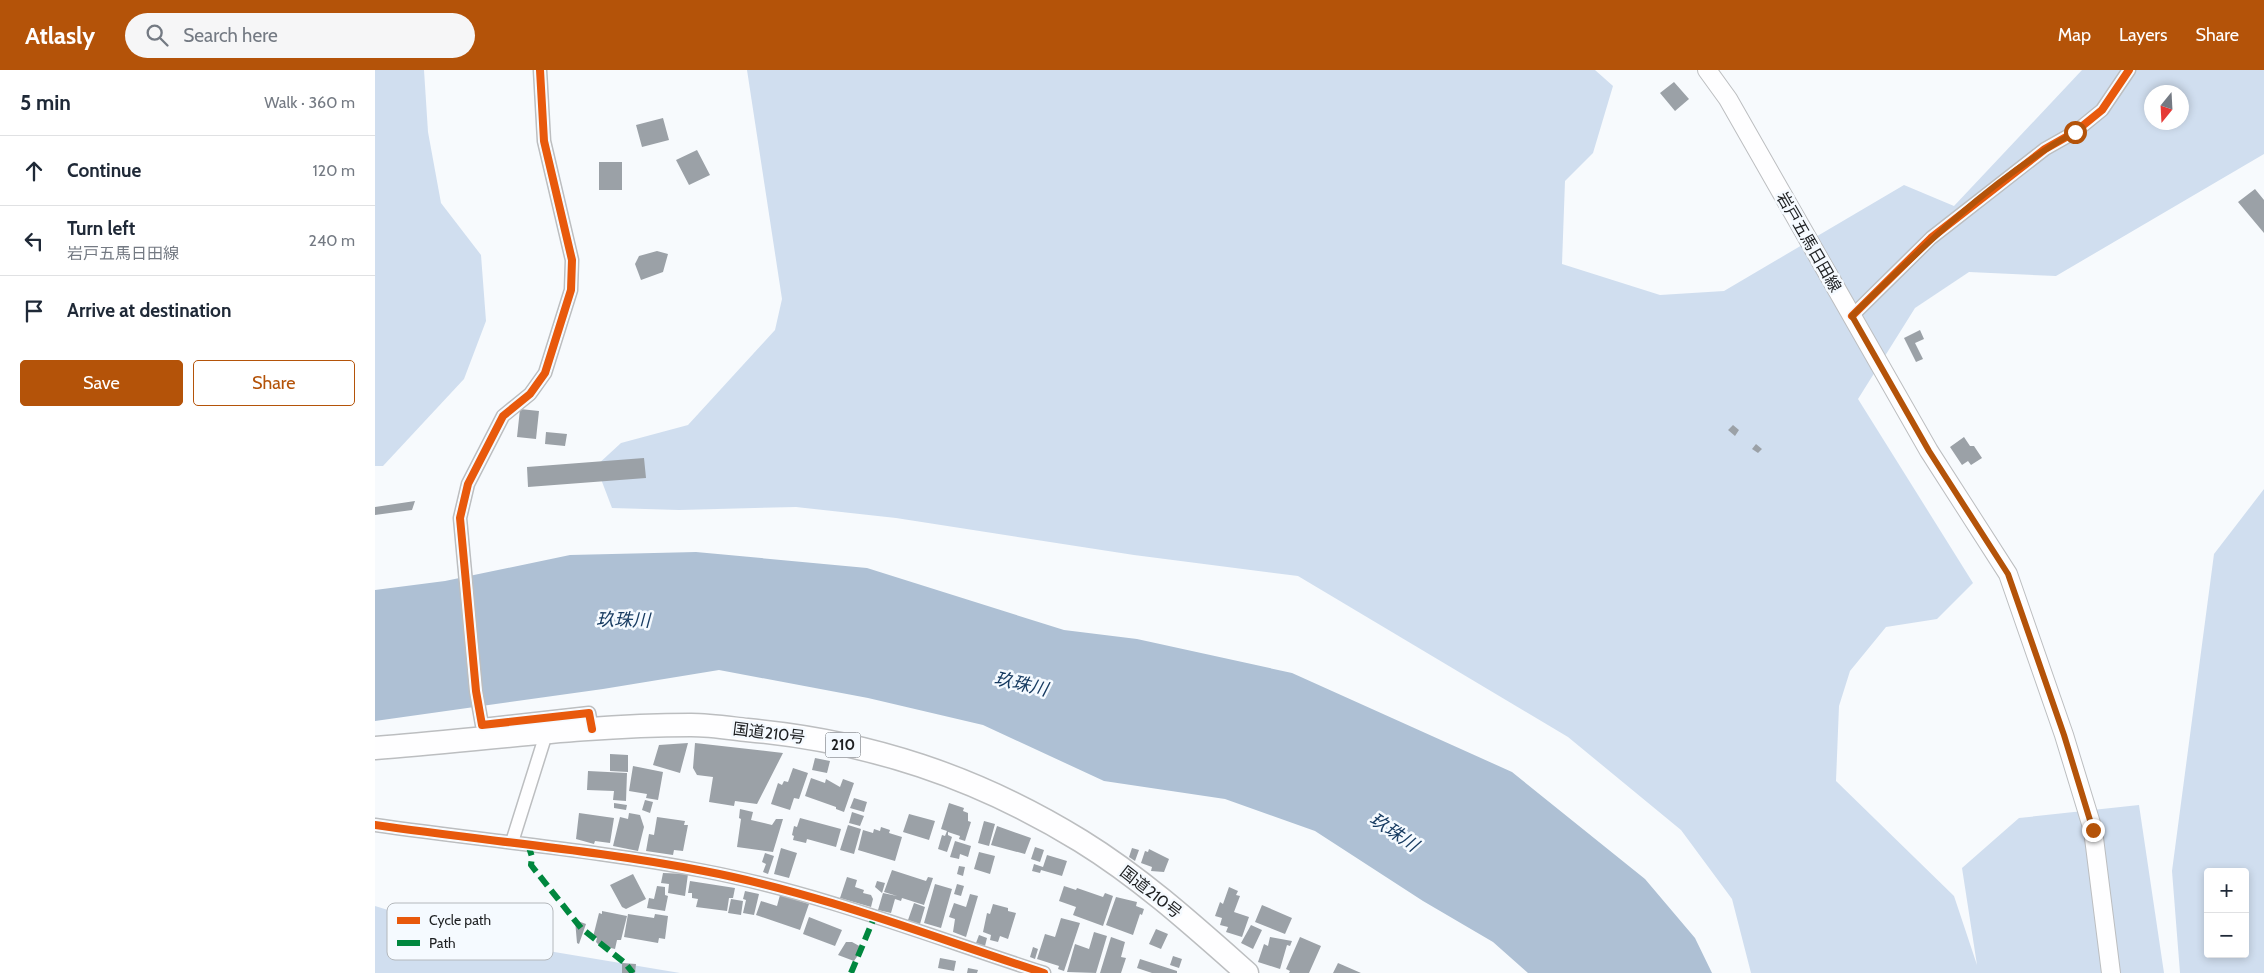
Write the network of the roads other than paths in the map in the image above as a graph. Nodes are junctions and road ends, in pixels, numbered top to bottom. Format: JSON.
{"nodes":[{"id":1,"x":540,"y":70,"type":"edge"},
{"id":2,"x":1707,"y":70,"type":"edge"},
{"id":3,"x":2129,"y":70,"type":"edge"},
{"id":4,"x":1852,"y":316,"type":"junction"},
{"id":5,"x":592,"y":729,"type":"junction"},
{"id":6,"x":546,"y":734,"type":"junction"},
{"id":7,"x":375,"y":748,"type":"edge"},
{"id":8,"x":375,"y":825,"type":"edge"},
{"id":9,"x":512,"y":842,"type":"junction"},
{"id":10,"x":1044,"y":973,"type":"edge"},
{"id":11,"x":1247,"y":973,"type":"edge"},
{"id":12,"x":2111,"y":973,"type":"edge"}],
"edges":[{"from":1,"to":5,"type":"street"},
{"from":2,"to":4,"type":"main road","name":"岩戸五馬日田線"},
{"from":3,"to":4,"type":"street"},
{"from":4,"to":12,"type":"main road","name":"岩戸五馬日田線"},
{"from":5,"to":6,"type":"highway","name":"国道210号","number":"210"},
{"from":5,"to":11,"type":"highway","name":"国道210号","number":"210"},
{"from":6,"to":7,"type":"highway","name":"国道210号","number":"210"},
{"from":6,"to":9,"type":"street"},
{"from":8,"to":9,"type":"street"},
{"from":9,"to":10,"type":"street"}]}
